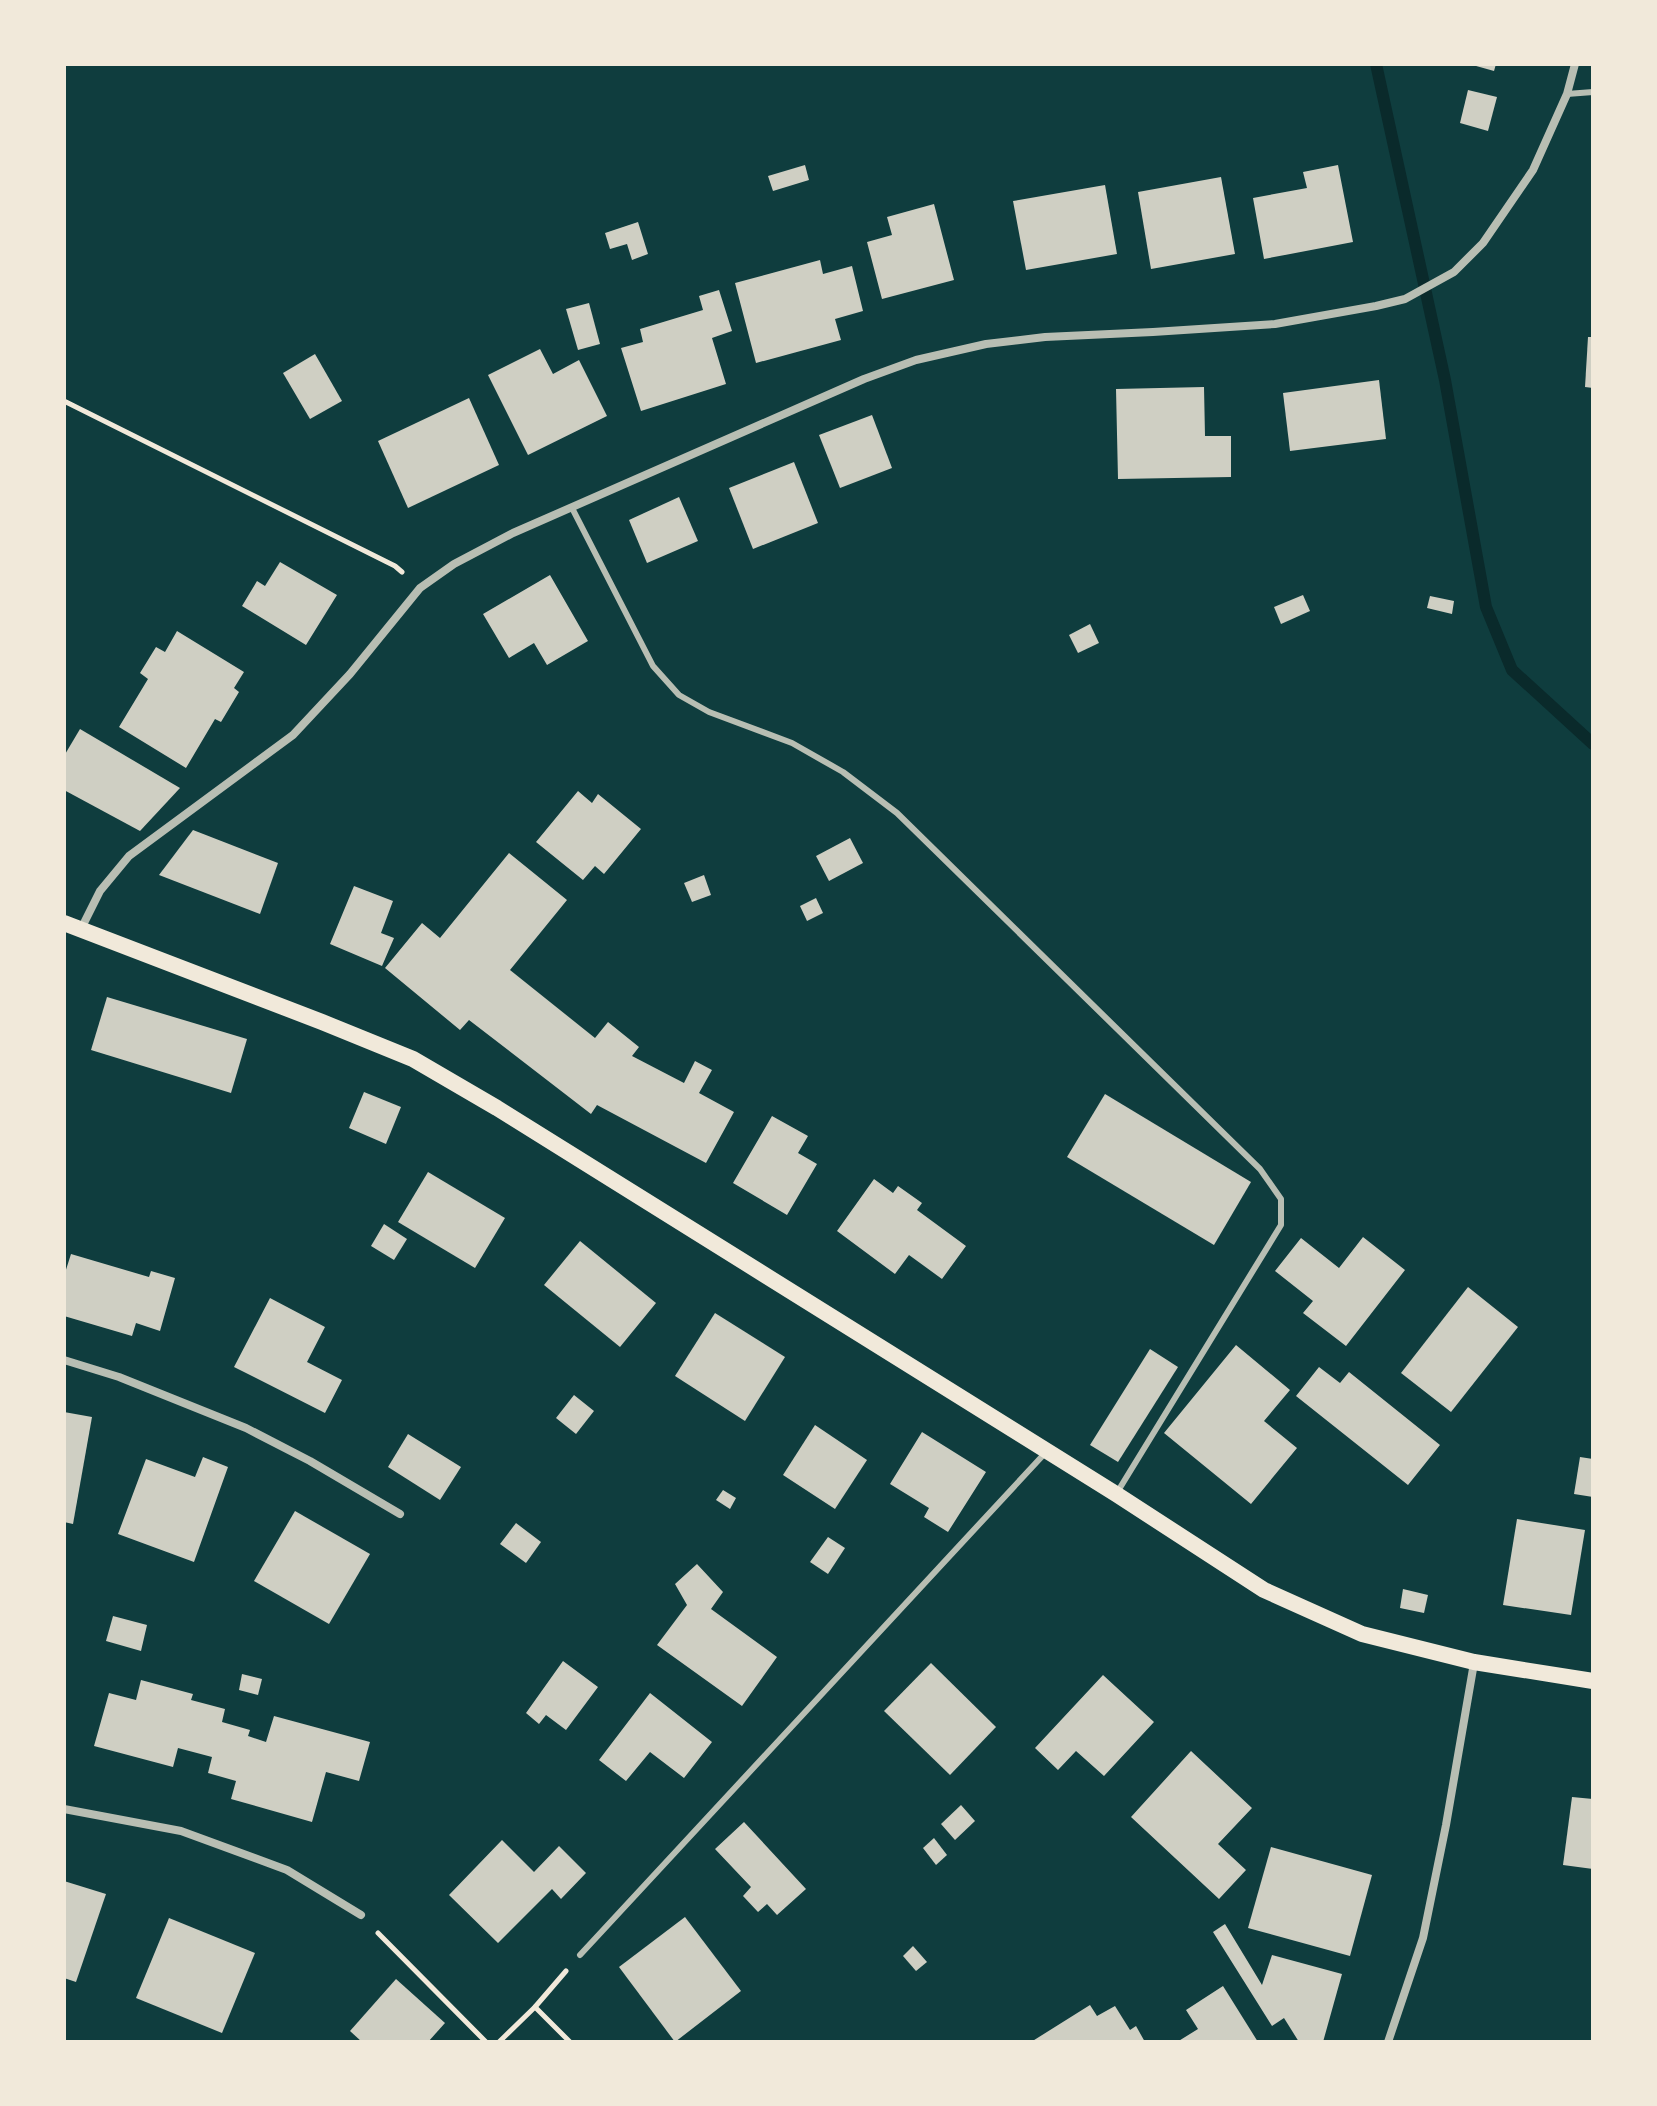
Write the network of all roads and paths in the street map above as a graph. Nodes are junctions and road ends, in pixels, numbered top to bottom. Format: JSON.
{"nodes":[{"id":1,"x":1575,"y":64,"type":"edge"},
{"id":2,"x":1593,"y":92,"type":"edge"},
{"id":3,"x":1567,"y":94,"type":"junction"},
{"id":4,"x":64,"y":401,"type":"edge"},
{"id":5,"x":572,"y":508,"type":"junction"},
{"id":6,"x":420,"y":588,"type":"junction"},
{"id":7,"x":64,"y":923,"type":"edge"},
{"id":8,"x":81,"y":929,"type":"junction"},
{"id":9,"x":64,"y":1360,"type":"edge"},
{"id":10,"x":1047,"y":1451,"type":"junction"},
{"id":11,"x":1116,"y":1494,"type":"junction"},
{"id":12,"x":400,"y":1514,"type":"dead end"},
{"id":13,"x":1474,"y":1662,"type":"junction"},
{"id":14,"x":1593,"y":1681,"type":"edge"},
{"id":15,"x":64,"y":1809,"type":"edge"},
{"id":16,"x":361,"y":1915,"type":"joint"},
{"id":17,"x":580,"y":1955,"type":"joint"},
{"id":18,"x":535,"y":2007,"type":"junction"},
{"id":19,"x":486,"y":2042,"type":"edge"},
{"id":20,"x":499,"y":2042,"type":"edge"},
{"id":21,"x":570,"y":2042,"type":"edge"},
{"id":22,"x":1388,"y":2042,"type":"edge"}],
"edges":[{"from":1,"to":3,"type":"street"},
{"from":2,"to":3,"type":"lane"},
{"from":3,"to":5,"type":"street"},
{"from":4,"to":6,"type":"path"},
{"from":5,"to":6,"type":"street"},
{"from":5,"to":11,"type":"lane"},
{"from":6,"to":8,"type":"street"},
{"from":7,"to":8,"type":"main road"},
{"from":8,"to":10,"type":"main road"},
{"from":9,"to":12,"type":"street"},
{"from":10,"to":11,"type":"main road"},
{"from":10,"to":17,"type":"lane"},
{"from":11,"to":13,"type":"main road"},
{"from":13,"to":14,"type":"main road"},
{"from":13,"to":22,"type":"street"},
{"from":15,"to":16,"type":"street"},
{"from":16,"to":19,"type":"path"},
{"from":17,"to":18,"type":"path"},
{"from":18,"to":20,"type":"path"},
{"from":18,"to":21,"type":"path"}]}
